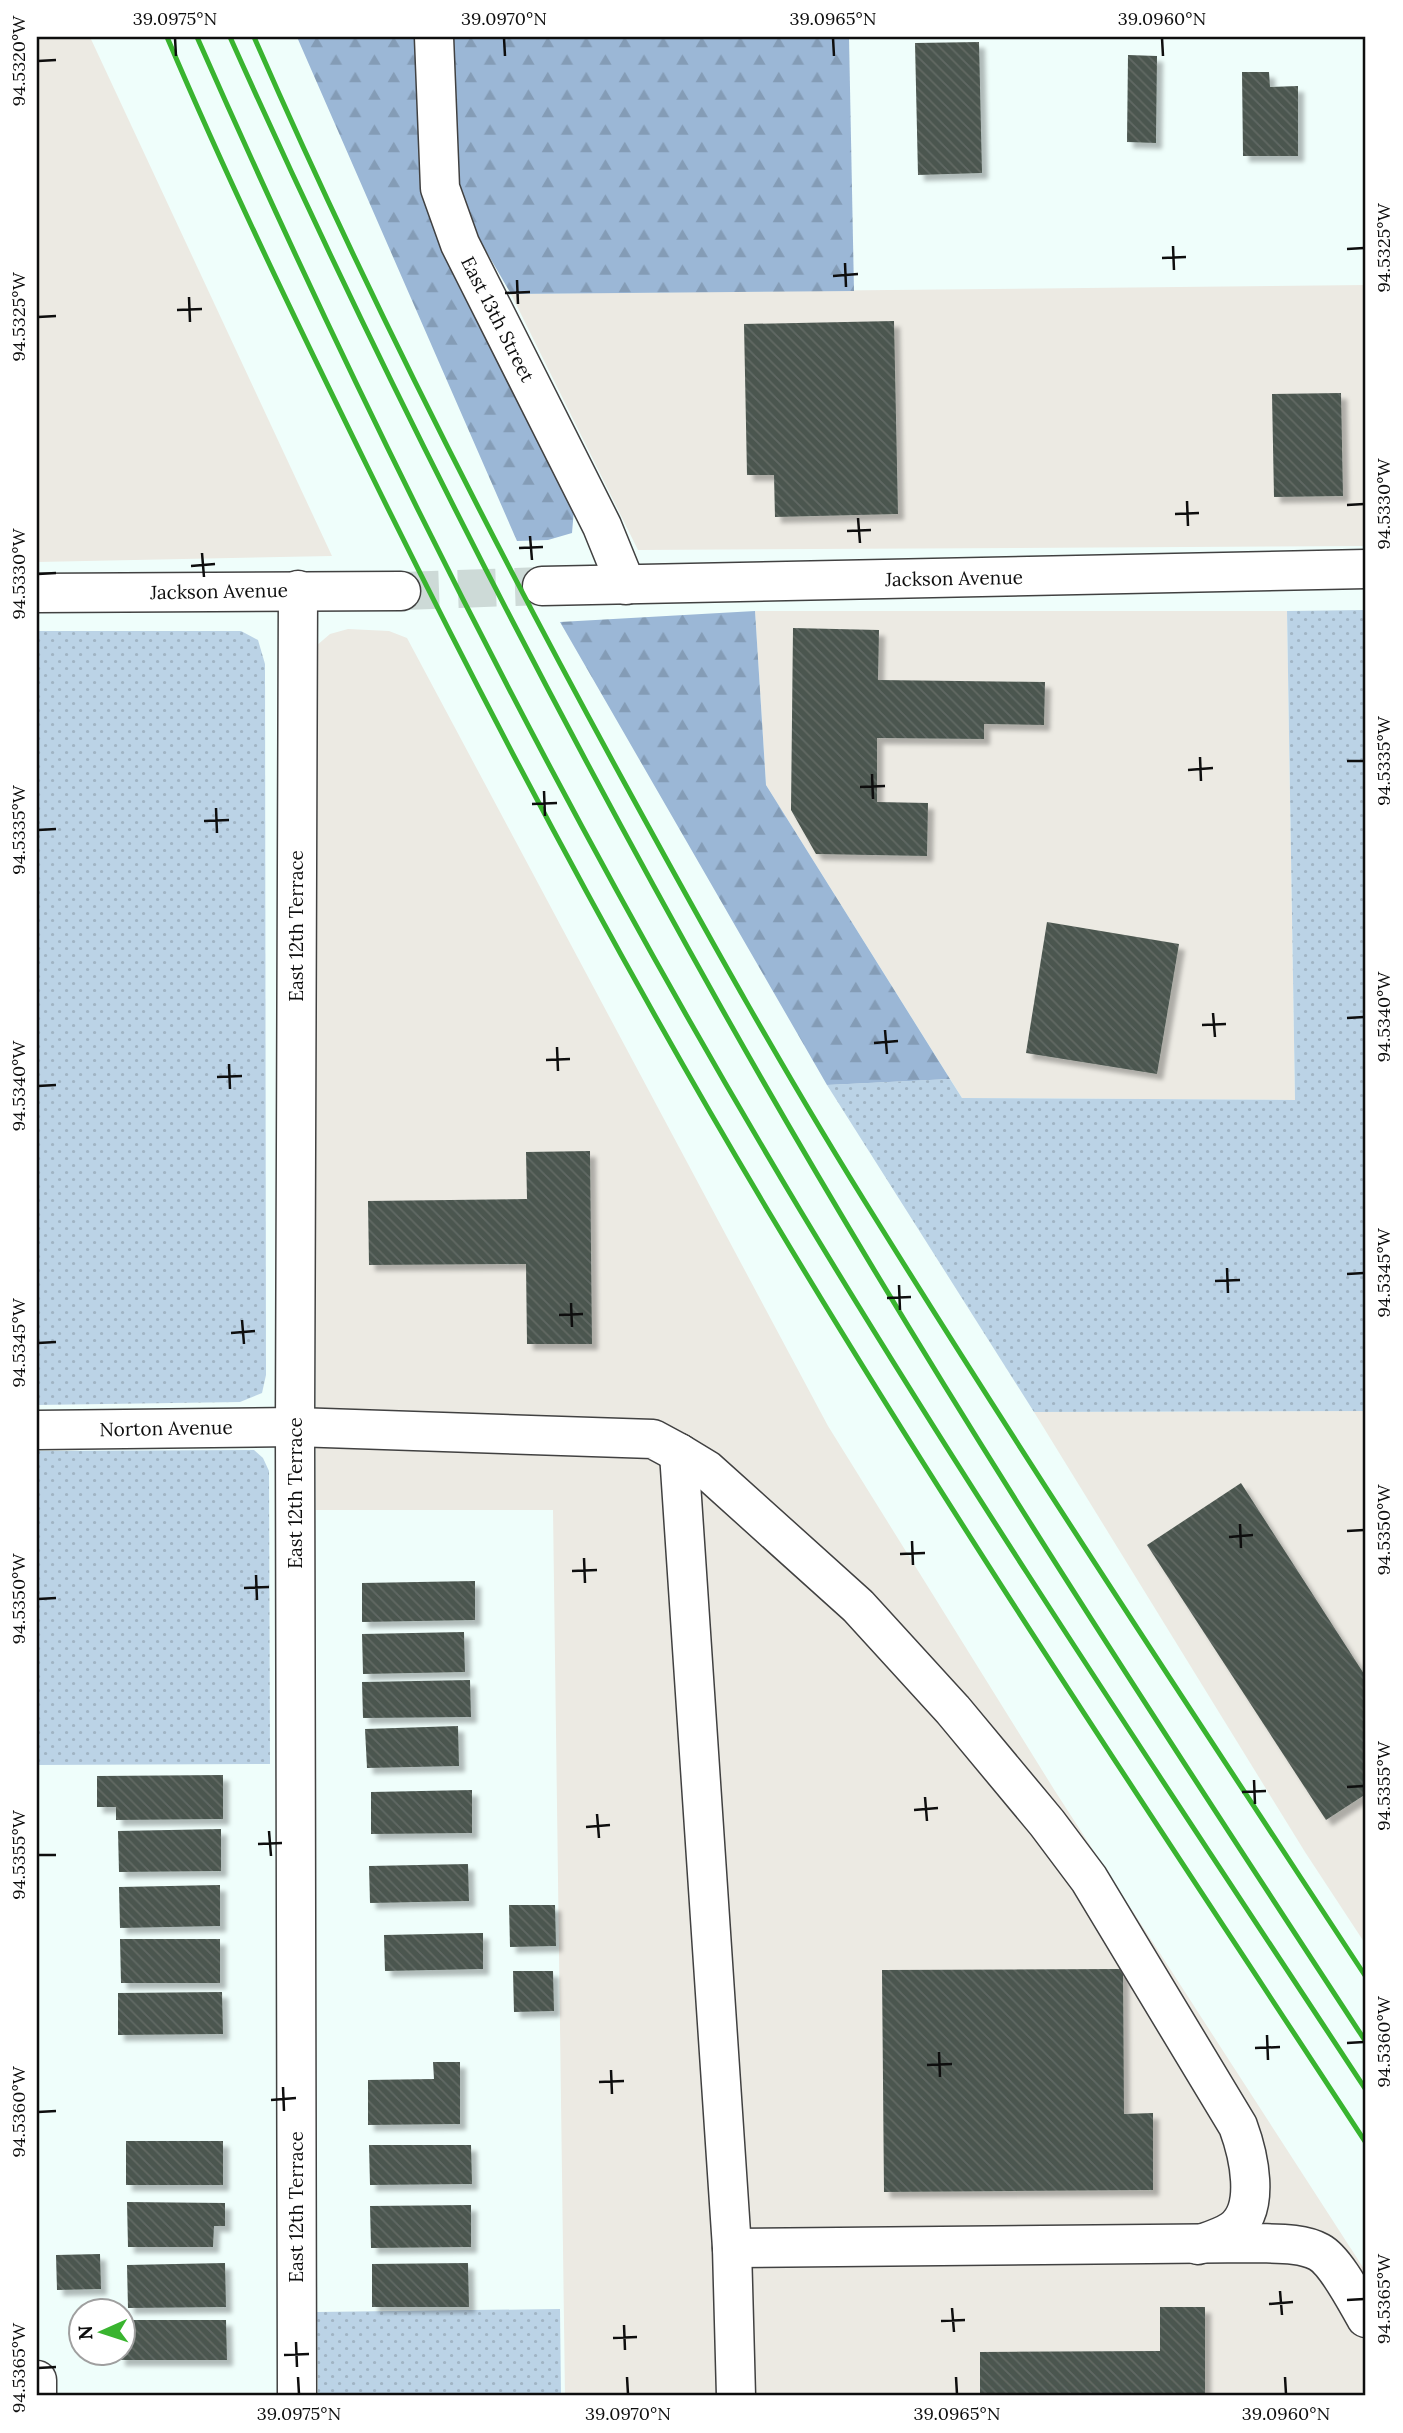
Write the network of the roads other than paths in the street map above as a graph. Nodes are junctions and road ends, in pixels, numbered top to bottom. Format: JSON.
{"nodes":[{"id":1,"x":434,"y":37,"type":"edge"},
{"id":2,"x":1366,"y":569,"type":"edge"},
{"id":3,"x":626,"y":585,"type":"junction"},
{"id":4,"x":542,"y":586,"type":"tunnel mouth"},
{"id":5,"x":298,"y":590,"type":"junction"},
{"id":6,"x":401,"y":590,"type":"tunnel mouth"},
{"id":7,"x":37,"y":593,"type":"edge"},
{"id":8,"x":295,"y":1427,"type":"junction"},
{"id":9,"x":37,"y":1430,"type":"edge"},
{"id":10,"x":679,"y":1453,"type":"junction"},
{"id":11,"x":1198,"y":2245,"type":"junction"},
{"id":12,"x":732,"y":2248,"type":"junction"},
{"id":13,"x":1366,"y":2318,"type":"edge"},
{"id":14,"x":37,"y":2380,"type":"edge"},
{"id":15,"x":37,"y":2396,"type":"edge"},
{"id":16,"x":297,"y":2396,"type":"edge"},
{"id":17,"x":736,"y":2396,"type":"edge"}],
"edges":[{"from":1,"to":3,"type":"street","name":"East 13th Street"},
{"from":2,"to":3,"type":"street","name":"Jackson Avenue"},
{"from":3,"to":4,"type":"street","name":"Jackson Avenue"},
{"from":5,"to":6,"type":"street","name":"Jackson Avenue"},
{"from":5,"to":7,"type":"street","name":"Jackson Avenue"},
{"from":5,"to":8,"type":"street","name":"East 12th Terrace"},
{"from":8,"to":9,"type":"street","name":"Norton Avenue"},
{"from":8,"to":10,"type":"street","name":"Norton Avenue"},
{"from":8,"to":16,"type":"street","name":"East 12th Terrace"},
{"from":10,"to":11,"type":"street","name":"Norton Avenue"},
{"from":10,"to":12,"type":"street"},
{"from":11,"to":12,"type":"street"},
{"from":11,"to":13,"type":"street"},
{"from":12,"to":17,"type":"street"},
{"from":14,"to":15,"type":"street"}]}
